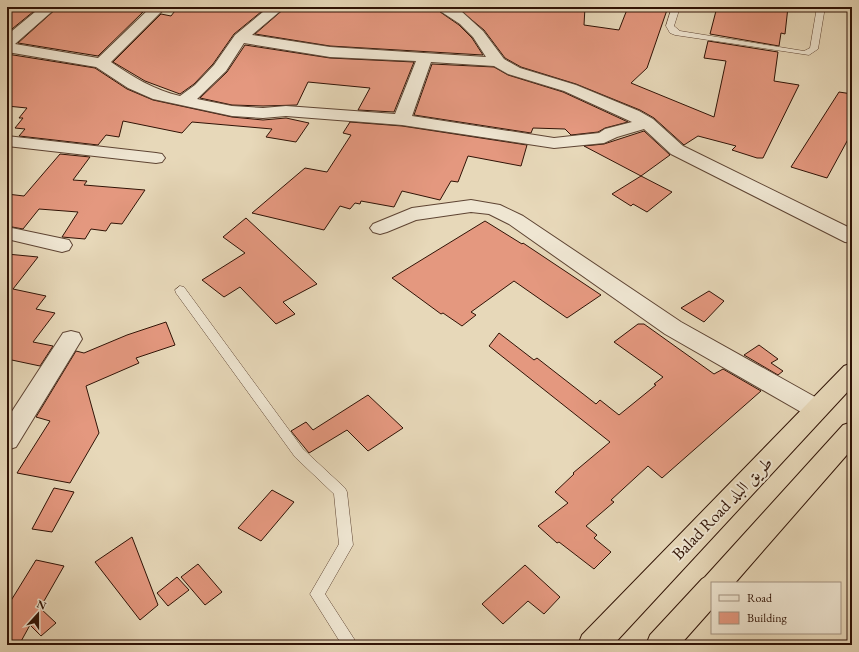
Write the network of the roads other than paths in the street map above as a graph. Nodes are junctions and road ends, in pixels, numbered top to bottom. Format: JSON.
{"nodes":[{"id":1,"x":50,"y":7,"type":"edge"},
{"id":2,"x":160,"y":7,"type":"edge"},
{"id":3,"x":278,"y":7,"type":"edge"},
{"id":4,"x":441,"y":7,"type":"edge"},
{"id":5,"x":676,"y":7,"type":"edge"},
{"id":6,"x":821,"y":7,"type":"edge"},
{"id":7,"x":240,"y":38,"type":"junction"},
{"id":8,"x":7,"y":43,"type":"edge"},
{"id":9,"x":7,"y":47,"type":"edge"},
{"id":10,"x":424,"y":57,"type":"junction"},
{"id":11,"x":498,"y":62,"type":"junction"},
{"id":12,"x":101,"y":63,"type":"junction"},
{"id":13,"x":183,"y":102,"type":"junction"},
{"id":14,"x":402,"y":120,"type":"junction"},
{"id":15,"x":647,"y":124,"type":"junction"},
{"id":16,"x":7,"y":141,"type":"edge"},
{"id":17,"x":156,"y":158,"type":"dead end"},
{"id":18,"x":380,"y":228,"type":"dead end"},
{"id":19,"x":7,"y":233,"type":"edge"},
{"id":20,"x":852,"y":237,"type":"edge"},
{"id":21,"x":62,"y":245,"type":"dead end"},
{"id":22,"x":180,"y":290,"type":"dead end"},
{"id":23,"x":71,"y":339,"type":"dead end"},
{"id":24,"x":852,"y":372,"type":"edge"},
{"id":25,"x":816,"y":409,"type":"junction"},
{"id":26,"x":852,"y":432,"type":"edge"},
{"id":27,"x":7,"y":440,"type":"edge"},
{"id":28,"x":717,"y":582,"type":"edge"},
{"id":29,"x":711,"y":589,"type":"edge"},
{"id":30,"x":351,"y":645,"type":"edge"},
{"id":31,"x":592,"y":645,"type":"edge"},
{"id":32,"x":661,"y":645,"type":"edge"}],
"edges":[{"from":1,"to":8,"type":"street"},
{"from":2,"to":12,"type":"street"},
{"from":3,"to":7,"type":"street"},
{"from":4,"to":11,"type":"street"},
{"from":5,"to":6,"type":"lane"},
{"from":7,"to":10,"type":"street"},
{"from":7,"to":13,"type":"street"},
{"from":9,"to":12,"type":"street"},
{"from":10,"to":11,"type":"street"},
{"from":10,"to":14,"type":"street"},
{"from":11,"to":15,"type":"street"},
{"from":12,"to":13,"type":"street"},
{"from":13,"to":14,"type":"street"},
{"from":14,"to":15,"type":"street"},
{"from":15,"to":20,"type":"street"},
{"from":16,"to":17,"type":"street"},
{"from":18,"to":25,"type":"street"},
{"from":19,"to":21,"type":"street"},
{"from":22,"to":30,"type":"lane"},
{"from":23,"to":27,"type":"street"},
{"from":24,"to":25,"type":"highway","name":"Balad Road طريق البلد"},
{"from":25,"to":31,"type":"highway","name":"Balad Road طريق البلد"},
{"from":26,"to":28,"type":"highway"},
{"from":29,"to":32,"type":"highway"}]}
